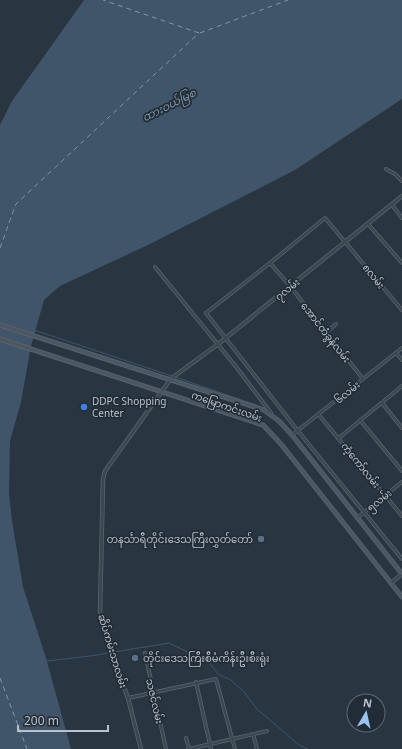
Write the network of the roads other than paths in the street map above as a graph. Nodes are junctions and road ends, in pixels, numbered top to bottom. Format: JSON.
{"nodes":[{"id":1,"x":386,"y":169,"type":"dead end"},
{"id":2,"x":402,"y":181,"type":"edge"},
{"id":3,"x":402,"y":196,"type":"edge"},
{"id":4,"x":392,"y":205,"type":"junction"},
{"id":5,"x":402,"y":218,"type":"edge"},
{"id":6,"x":368,"y":224,"type":"junction"},
{"id":7,"x":346,"y":242,"type":"junction"},
{"id":8,"x":270,"y":262,"type":"junction"},
{"id":9,"x":402,"y":264,"type":"edge"},
{"id":10,"x":155,"y":267,"type":"dead end"},
{"id":11,"x":290,"y":286,"type":"junction"},
{"id":12,"x":402,"y":310,"type":"edge"},
{"id":13,"x":336,"y":324,"type":"dead end"},
{"id":14,"x":0,"y":325,"type":"edge"},
{"id":15,"x":326,"y":332,"type":"junction"},
{"id":16,"x":0,"y":339,"type":"edge"},
{"id":17,"x":225,"y":339,"type":"junction"},
{"id":18,"x":217,"y":345,"type":"junction"},
{"id":19,"x":402,"y":348,"type":"edge"},
{"id":20,"x":396,"y":352,"type":"junction"},
{"id":21,"x":402,"y":360,"type":"edge"},
{"id":22,"x":363,"y":379,"type":"junction"},
{"id":23,"x":170,"y":380,"type":"junction"},
{"id":24,"x":402,"y":386,"type":"edge"},
{"id":25,"x":162,"y":392,"type":"junction"},
{"id":26,"x":382,"y":402,"type":"junction"},
{"id":27,"x":271,"y":414,"type":"junction"},
{"id":28,"x":319,"y":414,"type":"junction"},
{"id":29,"x":360,"y":420,"type":"junction"},
{"id":30,"x":402,"y":428,"type":"edge"},
{"id":31,"x":298,"y":431,"type":"junction"},
{"id":32,"x":292,"y":435,"type":"junction"},
{"id":33,"x":339,"y":438,"type":"junction"},
{"id":34,"x":402,"y":471,"type":"edge"},
{"id":35,"x":402,"y":482,"type":"edge"},
{"id":36,"x":385,"y":495,"type":"junction"},
{"id":37,"x":364,"y":512,"type":"junction"},
{"id":38,"x":402,"y":516,"type":"edge"},
{"id":39,"x":357,"y":518,"type":"junction"},
{"id":40,"x":402,"y":559,"type":"edge"},
{"id":41,"x":402,"y":574,"type":"edge"},
{"id":42,"x":391,"y":583,"type":"junction"},
{"id":43,"x":402,"y":597,"type":"edge"},
{"id":44,"x":144,"y":653,"type":"dead end"},
{"id":45,"x":196,"y":682,"type":"junction"},
{"id":46,"x":152,"y":692,"type":"junction"},
{"id":47,"x":128,"y":698,"type":"junction"},
{"id":48,"x":267,"y":731,"type":"dead end"},
{"id":49,"x":253,"y":734,"type":"junction"},
{"id":50,"x":186,"y":738,"type":"dead end"},
{"id":51,"x":233,"y":739,"type":"junction"},
{"id":52,"x":210,"y":744,"type":"junction"},
{"id":53,"x":141,"y":749,"type":"edge"},
{"id":54,"x":166,"y":749,"type":"edge"},
{"id":55,"x":189,"y":749,"type":"edge"},
{"id":56,"x":212,"y":749,"type":"edge"},
{"id":57,"x":235,"y":749,"type":"edge"},
{"id":58,"x":256,"y":749,"type":"edge"}],
"edges":[{"from":1,"to":2,"type":"street"},
{"from":3,"to":4,"type":"street","name":"၇လမ်း"},
{"from":4,"to":5,"type":"street"},
{"from":4,"to":6,"type":"street","name":"၇လမ်း"},
{"from":6,"to":7,"type":"street","name":"၇လမ်း"},
{"from":6,"to":9,"type":"street"},
{"from":7,"to":8,"type":"street","name":"၈လမ်း"},
{"from":7,"to":11,"type":"street","name":"၇လမ်း"},
{"from":7,"to":12,"type":"street","name":"၈လမ်း"},
{"from":8,"to":11,"type":"street","name":"အောင်တံခွန်လမ်း"},
{"from":8,"to":17,"type":"street"},
{"from":10,"to":18,"type":"street"},
{"from":11,"to":15,"type":"street","name":"အောင်တံခွန်လမ်း"},
{"from":11,"to":17,"type":"street","name":"၇လမ်း"},
{"from":13,"to":15,"type":"street"},
{"from":14,"to":23,"type":"main road","name":"ကမြောကင်းလမ်း"},
{"from":15,"to":22,"type":"street","name":"အောင်တံခွန်လမ်း"},
{"from":16,"to":25,"type":"main road","name":"ကမြောကင်းလမ်း"},
{"from":17,"to":18,"type":"street","name":"၇လမ်း"},
{"from":17,"to":31,"type":"street"},
{"from":18,"to":23,"type":"street","name":"၇လမ်း"},
{"from":18,"to":27,"type":"street"},
{"from":19,"to":20,"type":"street","name":"၆လမ်း"},
{"from":20,"to":21,"type":"street"},
{"from":20,"to":22,"type":"street","name":"၆လမ်း"},
{"from":22,"to":28,"type":"street","name":"၆လမ်း"},
{"from":23,"to":25,"type":"street","name":"ဆိပ်ကမ်းသာလမ်း"},
{"from":23,"to":27,"type":"main road","name":"ကမြောကင်းလမ်း"},
{"from":24,"to":26,"type":"street"},
{"from":25,"to":42,"type":"main road","name":"ကမြောကင်းလမ်း"},
{"from":25,"to":47,"type":"street","name":"ဆိပ်ကမ်းသာလမ်း"},
{"from":26,"to":29,"type":"street"},
{"from":26,"to":30,"type":"street"},
{"from":27,"to":32,"type":"main road","name":"ကမြောကင်းလမ်း"},
{"from":28,"to":31,"type":"street","name":"၆လမ်း"},
{"from":28,"to":33,"type":"street","name":"ကံ့ကော်လမ်း"},
{"from":29,"to":33,"type":"street"},
{"from":29,"to":34,"type":"street"},
{"from":31,"to":32,"type":"street","name":"၆လမ်း"},
{"from":31,"to":37,"type":"street"},
{"from":32,"to":39,"type":"main road","name":"ကမြောကင်းလမ်း"},
{"from":33,"to":36,"type":"street","name":"ကံ့ကော်လမ်း"},
{"from":35,"to":36,"type":"street","name":"၅လမ်း"},
{"from":36,"to":37,"type":"street","name":"၅လမ်း"},
{"from":36,"to":38,"type":"street","name":"ကံ့ကော်လမ်း"},
{"from":37,"to":39,"type":"street","name":"၅လမ်း"},
{"from":37,"to":40,"type":"street"},
{"from":39,"to":41,"type":"main road","name":"ကမြောကင်းလမ်း"},
{"from":41,"to":42,"type":"street"},
{"from":42,"to":43,"type":"main road","name":"ကမြောကင်းလမ်း"},
{"from":44,"to":46,"type":"street","name":"သဇင်လမ်း"},
{"from":45,"to":46,"type":"street"},
{"from":45,"to":51,"type":"street"},
{"from":45,"to":52,"type":"street"},
{"from":46,"to":47,"type":"street"},
{"from":46,"to":54,"type":"street","name":"သဇင်လမ်း"},
{"from":47,"to":53,"type":"street","name":"ဆိပ်ကမ်းသာလမ်း"},
{"from":48,"to":49,"type":"street"},
{"from":49,"to":51,"type":"street"},
{"from":49,"to":58,"type":"street"},
{"from":50,"to":55,"type":"street"},
{"from":51,"to":52,"type":"street"},
{"from":51,"to":57,"type":"street"},
{"from":52,"to":55,"type":"street"},
{"from":52,"to":56,"type":"street"}]}
